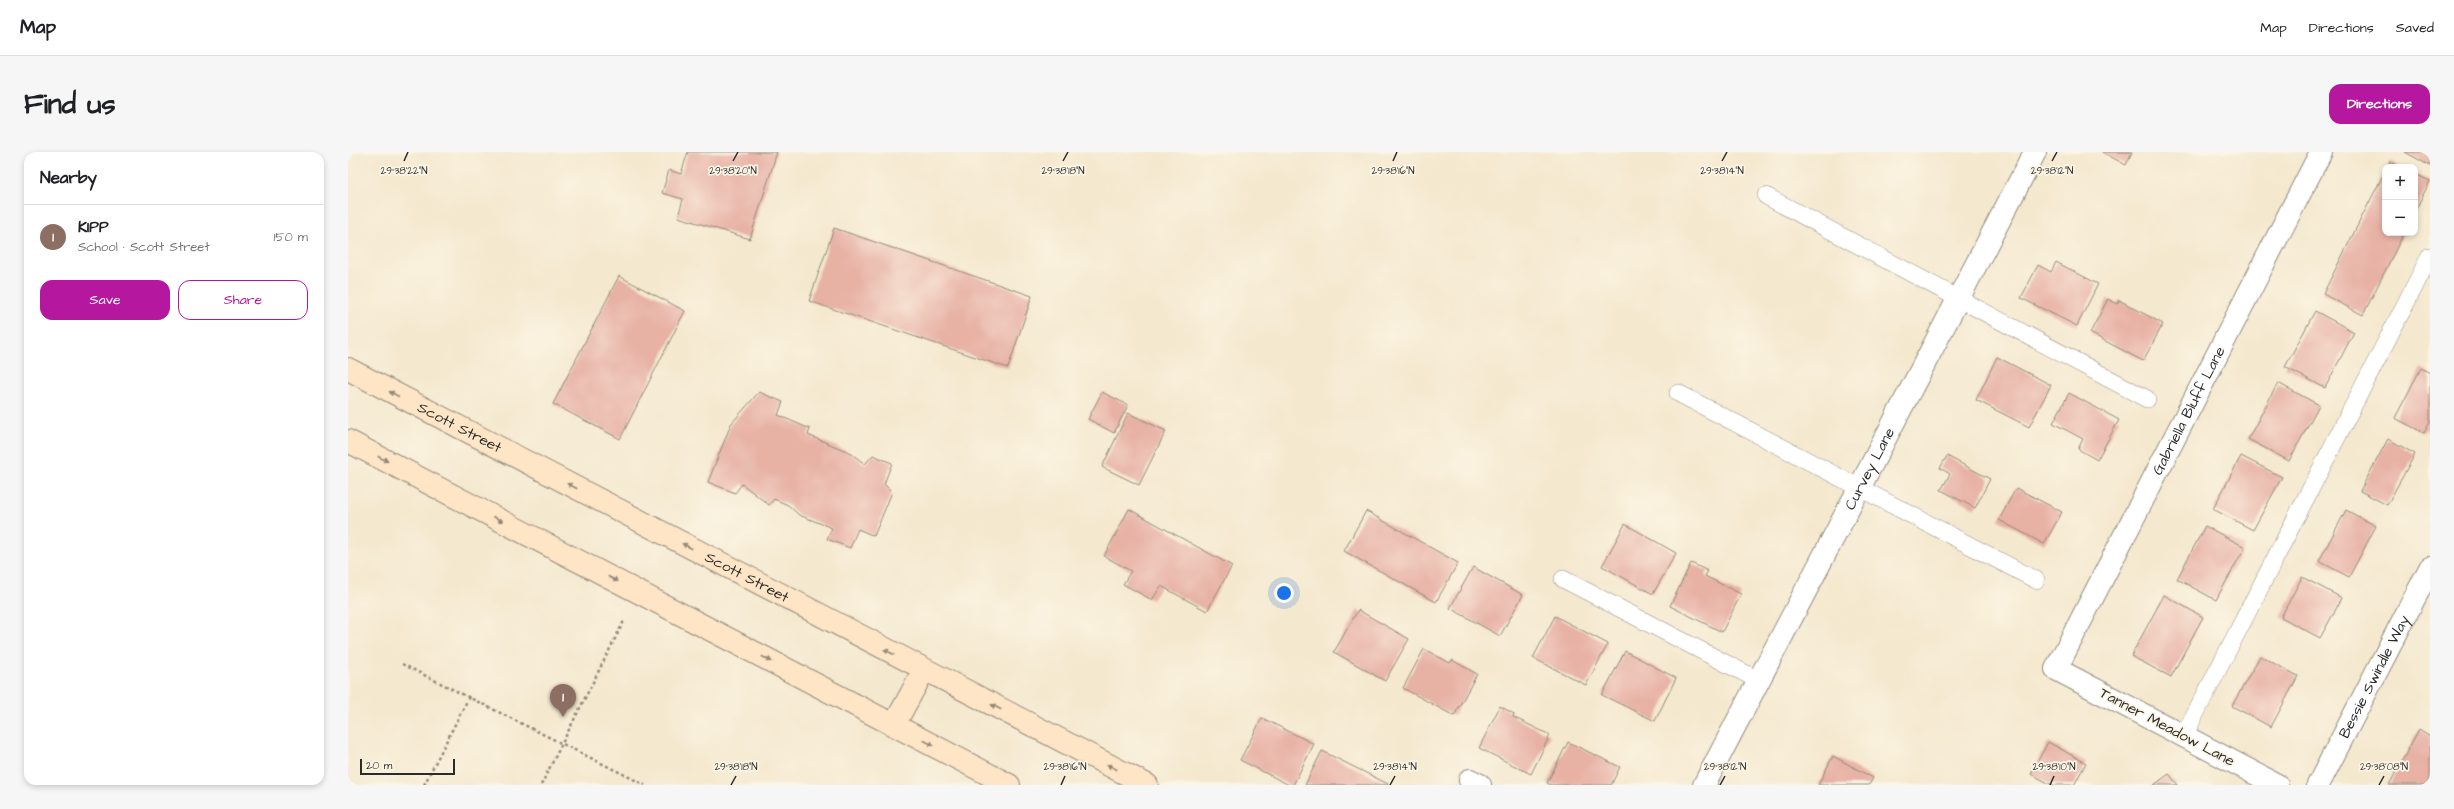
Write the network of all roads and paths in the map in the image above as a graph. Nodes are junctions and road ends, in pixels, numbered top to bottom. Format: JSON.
{"nodes":[{"id":1,"x":2035,"y":152,"type":"edge"},
{"id":2,"x":2321,"y":152,"type":"edge"},
{"id":3,"x":1766,"y":196,"type":"dead end"},
{"id":4,"x":2430,"y":256,"type":"edge"},
{"id":5,"x":1958,"y":299,"type":"junction"},
{"id":6,"x":348,"y":369,"type":"edge"},
{"id":7,"x":1678,"y":393,"type":"dead end"},
{"id":8,"x":2147,"y":399,"type":"dead end"},
{"id":9,"x":348,"y":441,"type":"edge"},
{"id":10,"x":1860,"y":488,"type":"junction"},
{"id":11,"x":2430,"y":568,"type":"edge"},
{"id":12,"x":1563,"y":579,"type":"dead end"},
{"id":13,"x":2036,"y":580,"type":"dead end"},
{"id":14,"x":624,"y":621,"type":"dead end"},
{"id":15,"x":402,"y":664,"type":"dead end"},
{"id":16,"x":2056,"y":669,"type":"joint"},
{"id":17,"x":924,"y":670,"type":"junction"},
{"id":18,"x":1758,"y":680,"type":"junction"},
{"id":19,"x":469,"y":697,"type":"junction"},
{"id":20,"x":894,"y":725,"type":"junction"},
{"id":21,"x":2184,"y":736,"type":"junction"},
{"id":22,"x":562,"y":743,"type":"junction"},
{"id":23,"x":424,"y":785,"type":"edge"},
{"id":24,"x":541,"y":785,"type":"edge"},
{"id":25,"x":645,"y":785,"type":"edge"},
{"id":26,"x":1009,"y":785,"type":"edge"},
{"id":27,"x":1147,"y":785,"type":"edge"},
{"id":28,"x":1704,"y":785,"type":"edge"},
{"id":29,"x":2277,"y":785,"type":"edge"},
{"id":30,"x":2318,"y":785,"type":"edge"}],
"edges":[{"from":1,"to":5,"type":"street","name":"Curvey Lane"},
{"from":2,"to":16,"type":"street","name":"Gabriella Bluff Lane"},
{"from":3,"to":5,"type":"lane"},
{"from":4,"to":21,"type":"lane"},
{"from":5,"to":8,"type":"lane"},
{"from":5,"to":10,"type":"street","name":"Curvey Lane"},
{"from":17,"to":6,"type":"main road","name":"Scott Street","one_way":true},
{"from":7,"to":10,"type":"lane"},
{"from":9,"to":20,"type":"main road","one_way":true},
{"from":10,"to":13,"type":"lane"},
{"from":10,"to":18,"type":"street","name":"Curvey Lane"},
{"from":11,"to":30,"type":"street","name":"Bessie Swindle Way"},
{"from":12,"to":18,"type":"lane"},
{"from":14,"to":22,"type":"path"},
{"from":15,"to":19,"type":"path"},
{"from":16,"to":21,"type":"street","name":"Tanner Meadow Lane"},
{"from":17,"to":20,"type":"main road"},
{"from":27,"to":17,"type":"main road","name":"Scott Street","one_way":true},
{"from":18,"to":28,"type":"street","name":"Curvey Lane"},
{"from":19,"to":22,"type":"path"},
{"from":19,"to":23,"type":"path"},
{"from":20,"to":26,"type":"main road","one_way":true},
{"from":21,"to":29,"type":"street","name":"Tanner Meadow Lane"},
{"from":22,"to":24,"type":"path"},
{"from":22,"to":25,"type":"path"}]}
